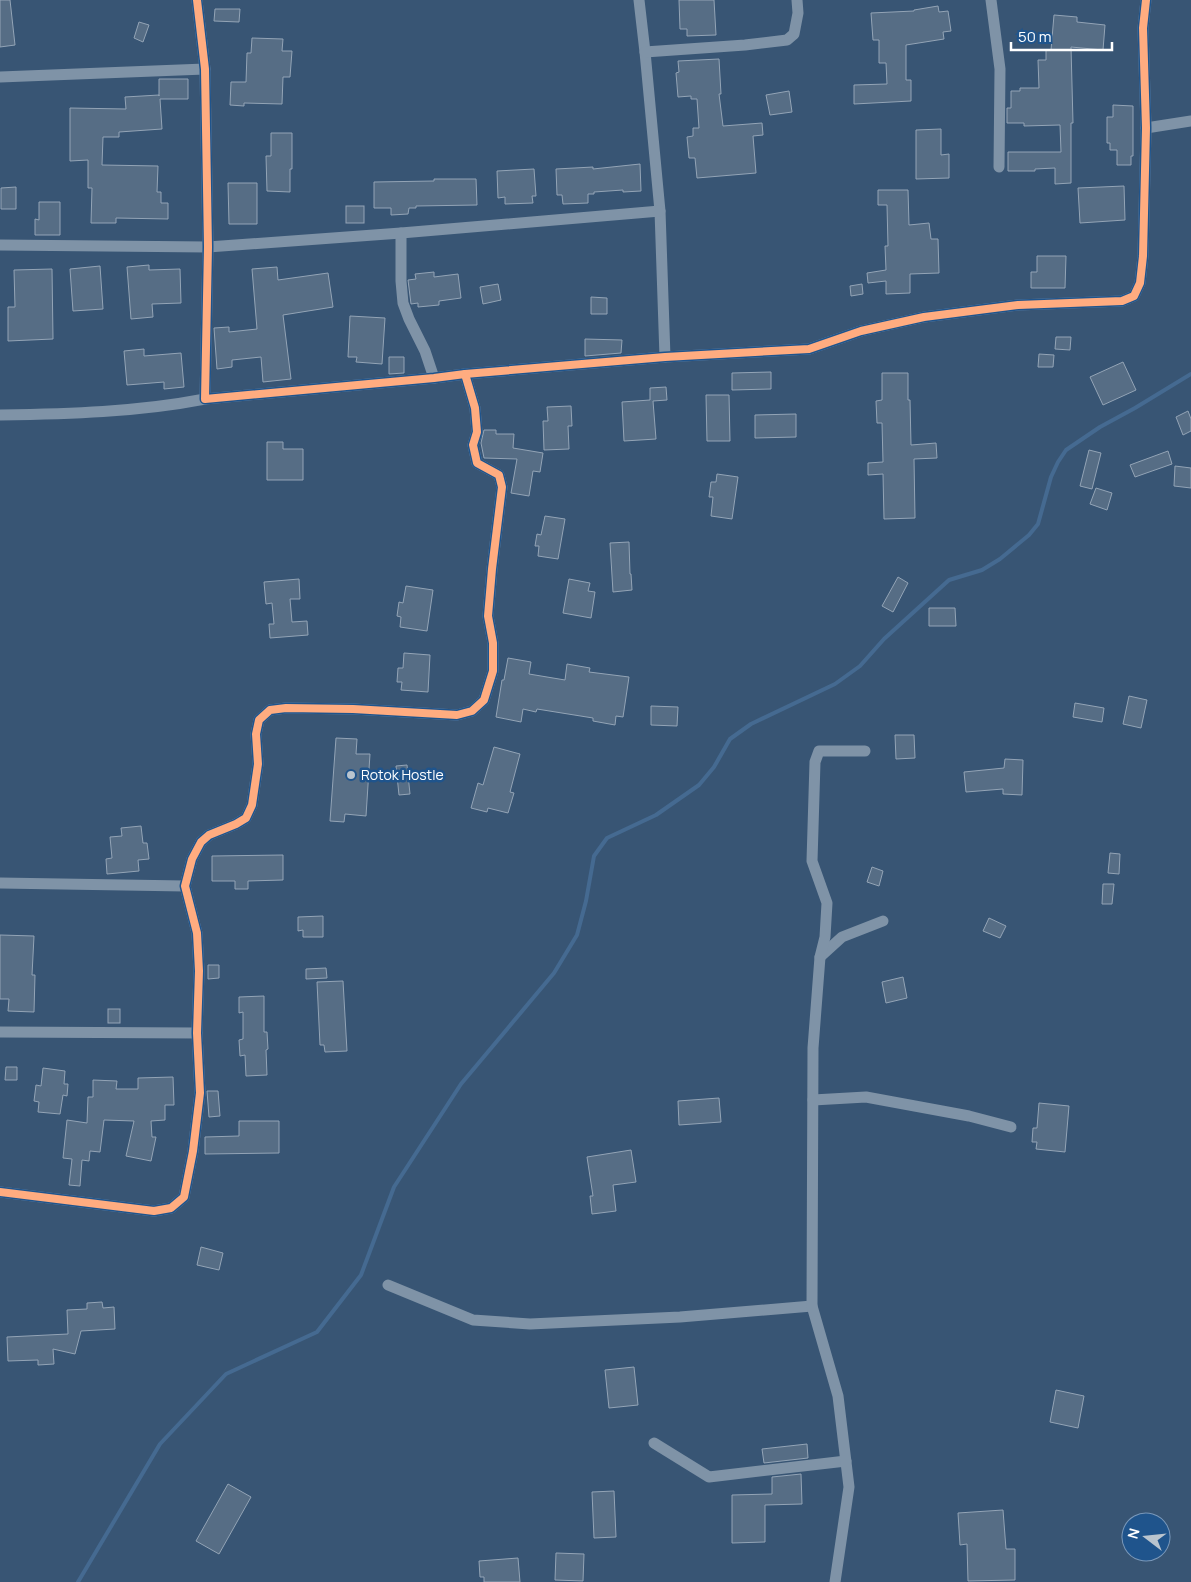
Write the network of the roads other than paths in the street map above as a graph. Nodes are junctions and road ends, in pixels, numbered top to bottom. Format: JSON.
{"nodes":[{"id":1,"x":197,"y":0,"type":"edge"},
{"id":2,"x":639,"y":0,"type":"edge"},
{"id":3,"x":797,"y":0,"type":"edge"},
{"id":4,"x":991,"y":0,"type":"edge"},
{"id":5,"x":1146,"y":0,"type":"edge"},
{"id":6,"x":645,"y":52,"type":"junction"},
{"id":7,"x":204,"y":69,"type":"junction"},
{"id":8,"x":0,"y":77,"type":"edge"},
{"id":9,"x":1191,"y":121,"type":"edge"},
{"id":10,"x":1146,"y":128,"type":"junction"},
{"id":11,"x":999,"y":167,"type":"dead end"},
{"id":12,"x":660,"y":211,"type":"junction"},
{"id":13,"x":401,"y":233,"type":"junction"},
{"id":14,"x":0,"y":245,"type":"edge"},
{"id":15,"x":208,"y":247,"type":"junction"},
{"id":16,"x":665,"y":357,"type":"junction"},
{"id":17,"x":465,"y":374,"type":"junction"},
{"id":18,"x":434,"y":378,"type":"junction"},
{"id":19,"x":205,"y":399,"type":"junction"},
{"id":20,"x":0,"y":415,"type":"edge"},
{"id":21,"x":865,"y":751,"type":"dead end"},
{"id":22,"x":0,"y":883,"type":"edge"},
{"id":23,"x":185,"y":886,"type":"junction"},
{"id":24,"x":883,"y":921,"type":"dead end"},
{"id":25,"x":820,"y":957,"type":"junction"},
{"id":26,"x":0,"y":1032,"type":"edge"},
{"id":27,"x":197,"y":1033,"type":"junction"},
{"id":28,"x":812,"y":1100,"type":"junction"},
{"id":29,"x":1011,"y":1127,"type":"dead end"},
{"id":30,"x":0,"y":1192,"type":"edge"},
{"id":31,"x":388,"y":1285,"type":"dead end"},
{"id":32,"x":812,"y":1306,"type":"junction"},
{"id":33,"x":654,"y":1443,"type":"dead end"},
{"id":34,"x":846,"y":1461,"type":"junction"},
{"id":35,"x":835,"y":1582,"type":"edge"}],
"edges":[{"from":1,"to":7,"type":"street"},
{"from":2,"to":6,"type":"street"},
{"from":3,"to":6,"type":"street"},
{"from":4,"to":11,"type":"street"},
{"from":5,"to":10,"type":"street"},
{"from":6,"to":12,"type":"street"},
{"from":7,"to":8,"type":"street"},
{"from":7,"to":15,"type":"street"},
{"from":9,"to":10,"type":"street"},
{"from":10,"to":16,"type":"street"},
{"from":12,"to":13,"type":"street"},
{"from":12,"to":16,"type":"street"},
{"from":13,"to":15,"type":"street"},
{"from":13,"to":18,"type":"street"},
{"from":14,"to":15,"type":"street"},
{"from":15,"to":19,"type":"street"},
{"from":16,"to":17,"type":"street"},
{"from":17,"to":18,"type":"street"},
{"from":17,"to":23,"type":"street"},
{"from":18,"to":19,"type":"street"},
{"from":19,"to":20,"type":"street"},
{"from":21,"to":25,"type":"street"},
{"from":22,"to":23,"type":"street"},
{"from":23,"to":27,"type":"street"},
{"from":24,"to":25,"type":"street"},
{"from":25,"to":28,"type":"street"},
{"from":26,"to":27,"type":"street"},
{"from":27,"to":30,"type":"street"},
{"from":28,"to":29,"type":"street"},
{"from":28,"to":32,"type":"street"},
{"from":31,"to":32,"type":"street"},
{"from":32,"to":34,"type":"street"},
{"from":33,"to":34,"type":"street"},
{"from":34,"to":35,"type":"street"}]}
